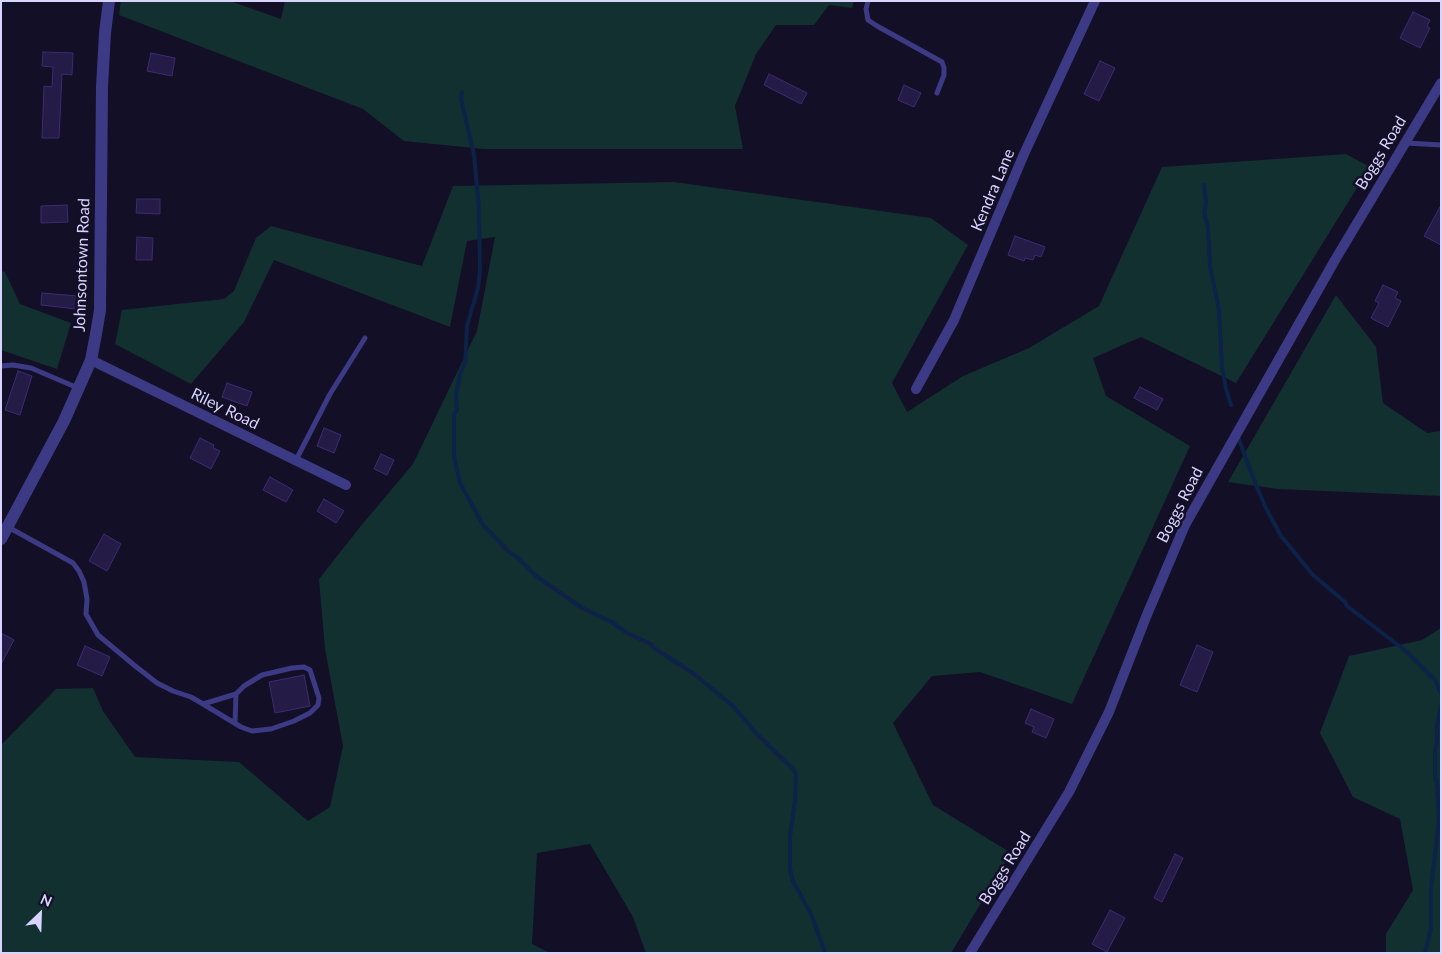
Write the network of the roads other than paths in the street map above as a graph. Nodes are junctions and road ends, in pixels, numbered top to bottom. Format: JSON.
{"nodes":[{"id":1,"x":109,"y":1,"type":"edge"},
{"id":2,"x":868,"y":1,"type":"edge"},
{"id":3,"x":1095,"y":1,"type":"edge"},
{"id":4,"x":1441,"y":83,"type":"edge"},
{"id":5,"x":937,"y":93,"type":"dead end"},
{"id":6,"x":1405,"y":143,"type":"junction"},
{"id":7,"x":1441,"y":145,"type":"edge"},
{"id":8,"x":365,"y":338,"type":"dead end"},
{"id":9,"x":91,"y":360,"type":"junction"},
{"id":10,"x":1,"y":366,"type":"edge"},
{"id":11,"x":78,"y":389,"type":"junction"},
{"id":12,"x":916,"y":389,"type":"dead end"},
{"id":13,"x":296,"y":460,"type":"junction"},
{"id":14,"x":346,"y":485,"type":"dead end"},
{"id":15,"x":8,"y":527,"type":"junction"},
{"id":16,"x":1,"y":538,"type":"edge"},
{"id":17,"x":236,"y":694,"type":"junction"},
{"id":18,"x":203,"y":704,"type":"junction"},
{"id":19,"x":235,"y":724,"type":"junction"},
{"id":20,"x":970,"y":953,"type":"edge"}],
"edges":[{"from":1,"to":9,"type":"street","name":"Johnsontown Road"},
{"from":2,"to":5,"type":"lane"},
{"from":3,"to":12,"type":"street","name":"Kendra Lane"},
{"from":4,"to":6,"type":"street","name":"Boggs Road"},
{"from":6,"to":7,"type":"lane"},
{"from":6,"to":20,"type":"street","name":"Boggs Road"},
{"from":8,"to":13,"type":"lane"},
{"from":9,"to":11,"type":"street","name":"Johnsontown Road"},
{"from":9,"to":13,"type":"street","name":"Riley Road"},
{"from":10,"to":11,"type":"lane"},
{"from":11,"to":15,"type":"street","name":"Johnsontown Road"},
{"from":13,"to":14,"type":"street","name":"Riley Road"},
{"from":15,"to":16,"type":"street","name":"Johnsontown Road"},
{"from":15,"to":18,"type":"lane"},
{"from":17,"to":18,"type":"lane"},
{"from":17,"to":19,"type":"lane"},
{"from":17,"to":19,"type":"lane"},
{"from":18,"to":19,"type":"lane"}]}
